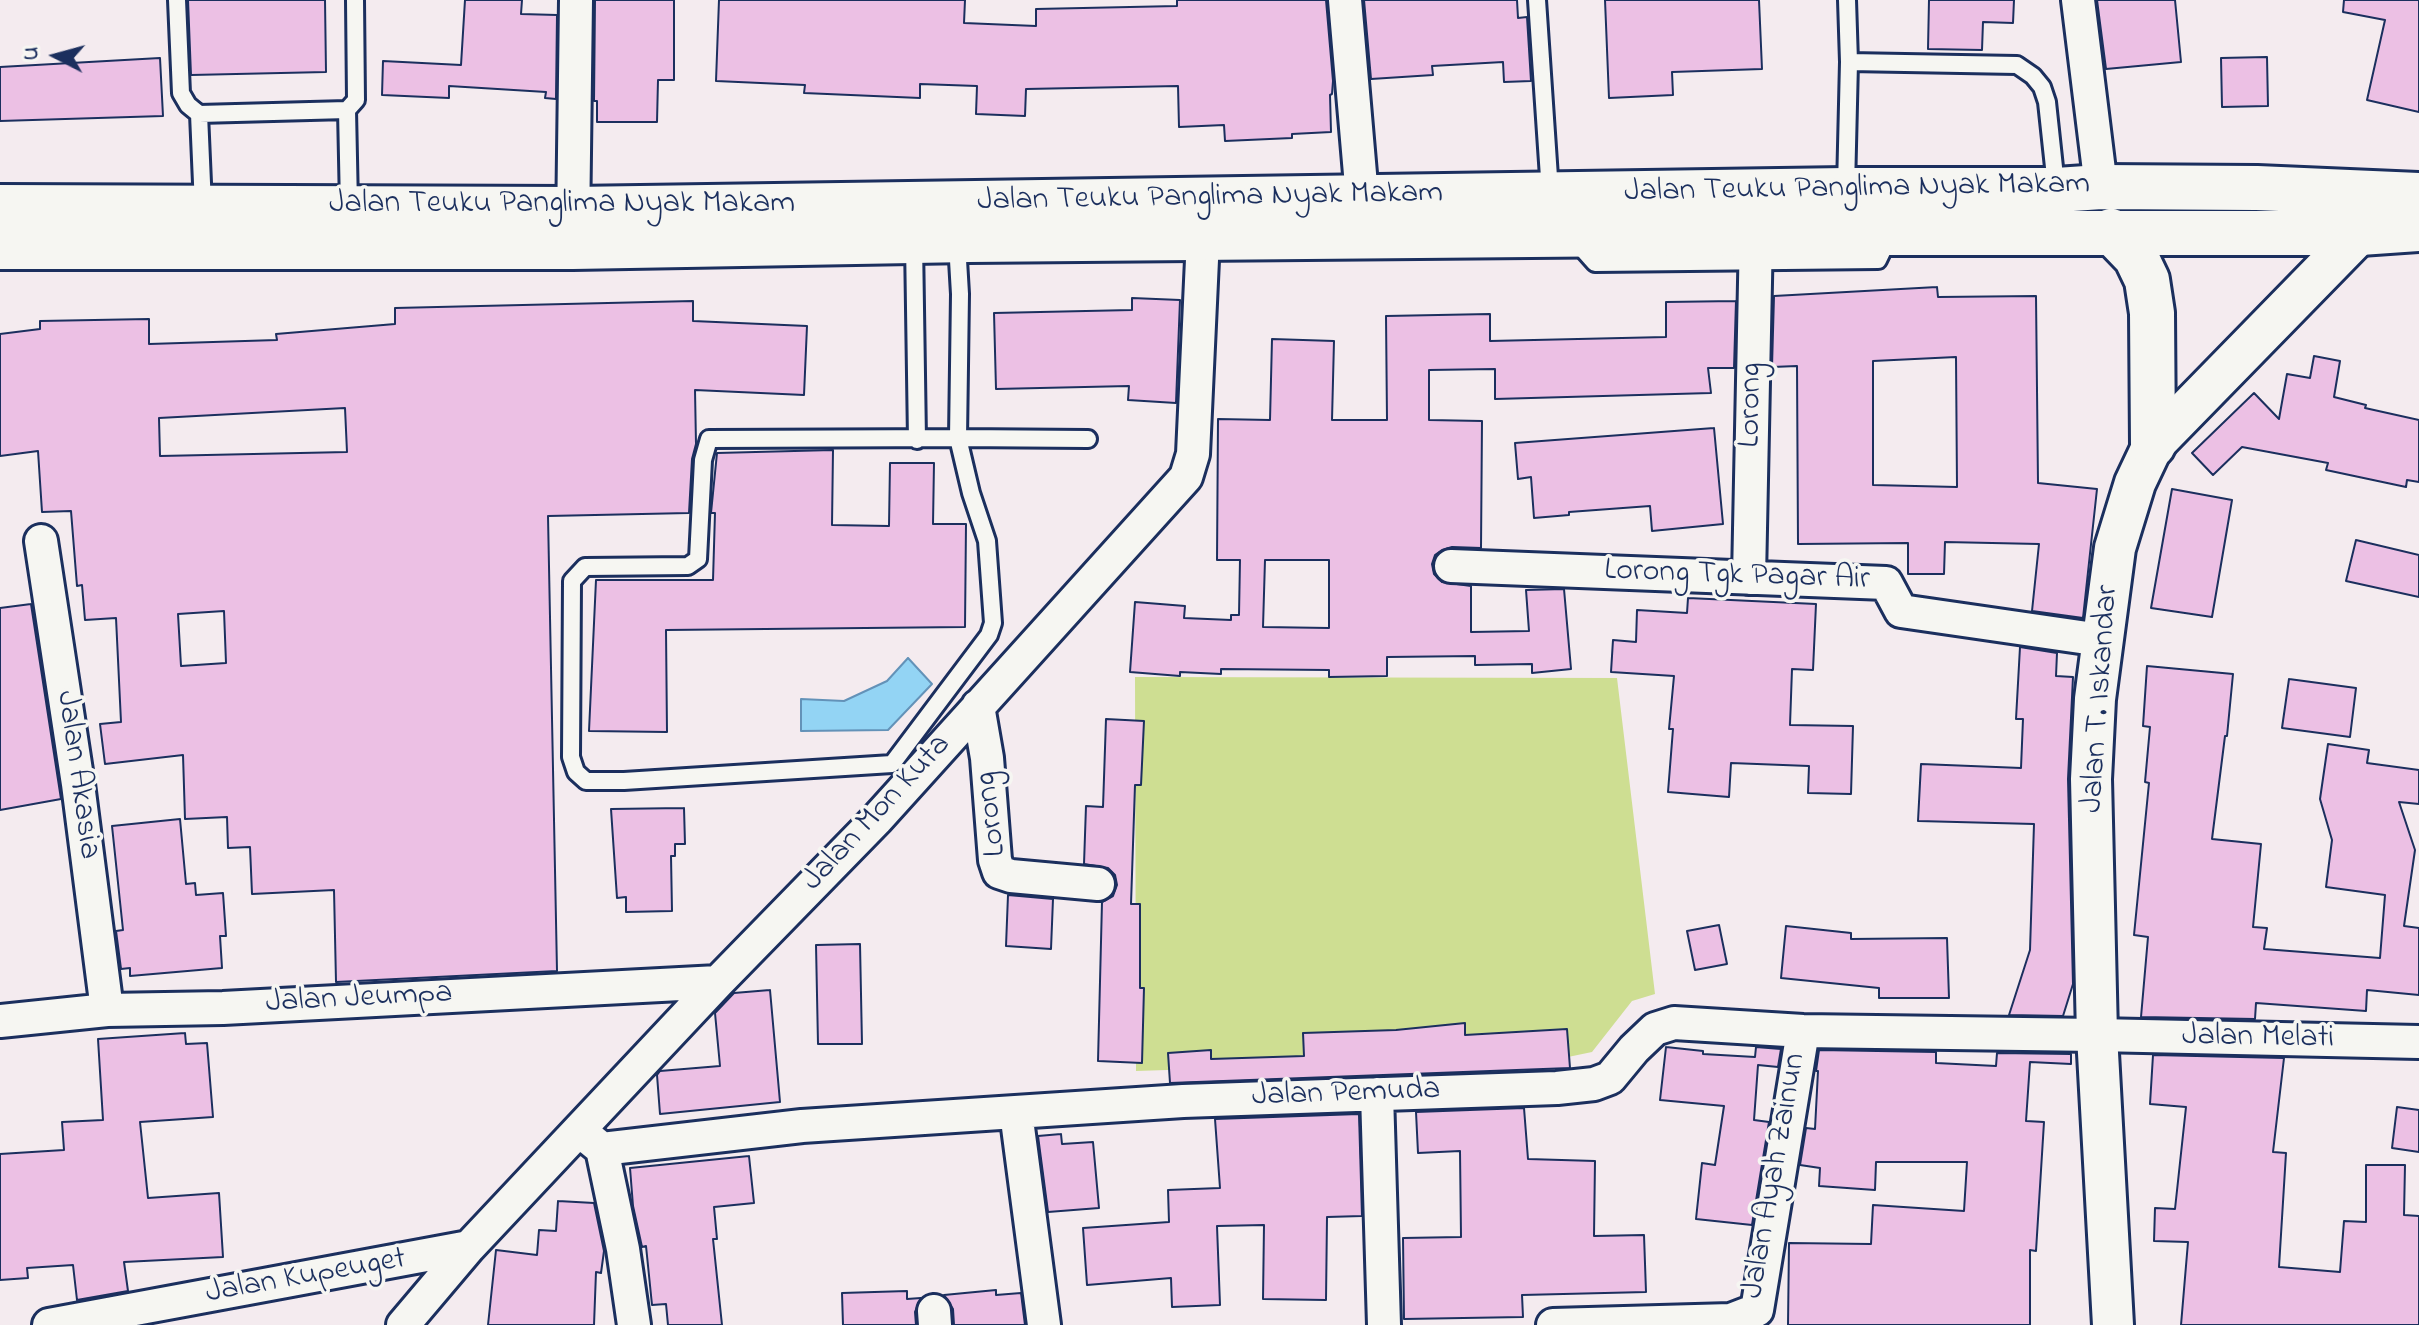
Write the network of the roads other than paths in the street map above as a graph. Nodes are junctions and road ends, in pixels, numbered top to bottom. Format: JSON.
{"nodes":[{"id":1,"x":177,"y":0,"type":"edge"},
{"id":2,"x":355,"y":0,"type":"edge"},
{"id":3,"x":576,"y":0,"type":"edge"},
{"id":4,"x":1345,"y":0,"type":"edge"},
{"id":5,"x":1537,"y":0,"type":"edge"},
{"id":6,"x":1847,"y":0,"type":"edge"},
{"id":7,"x":2078,"y":0,"type":"edge"},
{"id":8,"x":1849,"y":62,"type":"junction"},
{"id":9,"x":347,"y":110,"type":"junction"},
{"id":10,"x":199,"y":114,"type":"junction"},
{"id":11,"x":2101,"y":187,"type":"junction"},
{"id":12,"x":1846,"y":190,"type":"junction"},
{"id":13,"x":2057,"y":190,"type":"junction"},
{"id":14,"x":1550,"y":194,"type":"junction"},
{"id":15,"x":2419,"y":196,"type":"edge"},
{"id":16,"x":1362,"y":197,"type":"junction"},
{"id":17,"x":203,"y":206,"type":"junction"},
{"id":18,"x":349,"y":206,"type":"junction"},
{"id":19,"x":0,"y":207,"type":"edge"},
{"id":20,"x":1665,"y":214,"type":"junction"},
{"id":21,"x":965,"y":227,"type":"junction"},
{"id":22,"x":573,"y":228,"type":"junction"},
{"id":23,"x":2419,"y":229,"type":"edge"},
{"id":24,"x":2111,"y":231,"type":"junction"},
{"id":25,"x":2360,"y":233,"type":"junction"},
{"id":26,"x":1579,"y":235,"type":"junction"},
{"id":27,"x":1203,"y":238,"type":"junction"},
{"id":28,"x":914,"y":242,"type":"junction"},
{"id":29,"x":0,"y":247,"type":"edge"},
{"id":30,"x":1756,"y":247,"type":"junction"},
{"id":31,"x":958,"y":438,"type":"junction"},
{"id":32,"x":1088,"y":439,"type":"dead end"},
{"id":33,"x":917,"y":440,"type":"junction"},
{"id":34,"x":2153,"y":445,"type":"junction"},
{"id":35,"x":41,"y":541,"type":"dead end"},
{"id":36,"x":1451,"y":566,"type":"dead end"},
{"id":37,"x":1749,"y":578,"type":"junction"},
{"id":38,"x":2101,"y":640,"type":"junction"},
{"id":39,"x":978,"y":706,"type":"junction"},
{"id":40,"x":1098,"y":884,"type":"dead end"},
{"id":41,"x":718,"y":982,"type":"junction"},
{"id":42,"x":107,"y":1010,"type":"junction"},
{"id":43,"x":0,"y":1021,"type":"edge"},
{"id":44,"x":1803,"y":1031,"type":"junction"},
{"id":45,"x":2097,"y":1035,"type":"junction"},
{"id":46,"x":2419,"y":1042,"type":"edge"},
{"id":47,"x":1377,"y":1094,"type":"junction"},
{"id":48,"x":1016,"y":1112,"type":"junction"},
{"id":49,"x":591,"y":1140,"type":"junction"},
{"id":50,"x":469,"y":1247,"type":"junction"},
{"id":51,"x":52,"y":1325,"type":"edge"},
{"id":52,"x":403,"y":1325,"type":"edge"},
{"id":53,"x":634,"y":1325,"type":"edge"},
{"id":54,"x":1044,"y":1325,"type":"edge"},
{"id":55,"x":1384,"y":1325,"type":"edge"},
{"id":56,"x":1553,"y":1325,"type":"edge"},
{"id":57,"x":2113,"y":1325,"type":"edge"}],
"edges":[{"from":1,"to":10,"type":"lane"},
{"from":2,"to":9,"type":"lane"},
{"from":3,"to":22,"type":"street"},
{"from":4,"to":16,"type":"street"},
{"from":5,"to":14,"type":"lane"},
{"from":6,"to":8,"type":"lane"},
{"from":7,"to":11,"type":"street"},
{"from":8,"to":12,"type":"lane"},
{"from":8,"to":13,"type":"lane"},
{"from":9,"to":10,"type":"lane"},
{"from":9,"to":18,"type":"lane"},
{"from":10,"to":17,"type":"lane"},
{"from":11,"to":13,"type":"main road","name":"Jalan Teuku Panglima Nyak Makam"},
{"from":11,"to":15,"type":"main road","name":"Jalan Teuku Panglima Nyak Makam"},
{"from":12,"to":13,"type":"main road","name":"Jalan Teuku Panglima Nyak Makam"},
{"from":12,"to":20,"type":"main road","name":"Jalan Teuku Panglima Nyak Makam"},
{"from":14,"to":16,"type":"main road","name":"Jalan Teuku Panglima Nyak Makam"},
{"from":14,"to":20,"type":"main road","name":"Jalan Teuku Panglima Nyak Makam"},
{"from":15,"to":25,"type":"street","name":"Jalan T. Iskandar"},
{"from":16,"to":21,"type":"main road","name":"Jalan Teuku Panglima Nyak Makam"},
{"from":17,"to":18,"type":"main road","name":"Jalan Teuku Panglima Nyak Makam"},
{"from":17,"to":19,"type":"main road","name":"Jalan Teuku Panglima Nyak Makam"},
{"from":18,"to":22,"type":"main road","name":"Jalan Teuku Panglima Nyak Makam"},
{"from":20,"to":26,"type":"main road","name":"Jalan Teuku Panglima Nyak Makam"},
{"from":20,"to":30,"type":"main road","name":"Jalan Teuku Panglima Nyak Makam"},
{"from":21,"to":22,"type":"main road","name":"Jalan Teuku Panglima Nyak Makam"},
{"from":21,"to":27,"type":"main road","name":"Jalan Teuku Panglima Nyak Makam"},
{"from":21,"to":28,"type":"main road","name":"Jalan Teuku Panglima Nyak Makam"},
{"from":21,"to":31,"type":"lane"},
{"from":22,"to":28,"type":"main road","name":"Jalan Teuku Panglima Nyak Makam"},
{"from":22,"to":29,"type":"main road","name":"Jalan Teuku Panglima Nyak Makam"},
{"from":23,"to":25,"type":"main road","name":"Jalan Teuku Panglima Nyak Makam"},
{"from":24,"to":25,"type":"main road","name":"Jalan Teuku Panglima Nyak Makam"},
{"from":24,"to":30,"type":"main road","name":"Jalan Teuku Panglima Nyak Makam"},
{"from":24,"to":34,"type":"main road"},
{"from":25,"to":34,"type":"street","name":"Jalan T. Iskandar"},
{"from":26,"to":27,"type":"main road","name":"Jalan Teuku Panglima Nyak Makam"},
{"from":26,"to":30,"type":"lane"},
{"from":27,"to":39,"type":"street","name":"Jalan Mon Kuta"},
{"from":28,"to":33,"type":"lane"},
{"from":30,"to":37,"type":"street","name":"Lorong"},
{"from":31,"to":32,"type":"lane"},
{"from":31,"to":33,"type":"lane"},
{"from":31,"to":33,"type":"lane"},
{"from":34,"to":38,"type":"street","name":"Jalan T. Iskandar"},
{"from":35,"to":42,"type":"street","name":"Jalan Akasia"},
{"from":36,"to":37,"type":"street","name":"Lorong Tgk Pagar Air"},
{"from":37,"to":38,"type":"street","name":"Lorong Tgk Pagar Air"},
{"from":38,"to":45,"type":"street","name":"Jalan T. Iskandar"},
{"from":39,"to":40,"type":"street","name":"Lorong"},
{"from":39,"to":41,"type":"street","name":"Jalan Mon Kuta"},
{"from":41,"to":42,"type":"street","name":"Jalan Jeumpa"},
{"from":41,"to":49,"type":"street","name":"Jalan Mon Kuta"},
{"from":42,"to":43,"type":"street","name":"Jalan Jeumpa"},
{"from":44,"to":45,"type":"street","name":"Jalan Pemuda"},
{"from":44,"to":47,"type":"street","name":"Jalan Pemuda"},
{"from":44,"to":56,"type":"street","name":"Jalan Ayah Zainun"},
{"from":45,"to":46,"type":"street","name":"Jalan Melati"},
{"from":45,"to":57,"type":"street","name":"Jalan T. Iskandar"},
{"from":47,"to":48,"type":"street","name":"Jalan Pemuda"},
{"from":47,"to":55,"type":"street"},
{"from":48,"to":49,"type":"street","name":"Jalan Pemuda"},
{"from":48,"to":54,"type":"street"},
{"from":49,"to":50,"type":"street","name":"Jalan Mon Kuta"},
{"from":49,"to":53,"type":"street"},
{"from":50,"to":51,"type":"street","name":"Jalan Kupeuget"},
{"from":50,"to":52,"type":"street","name":"Jalan Mon Kuta"}]}
